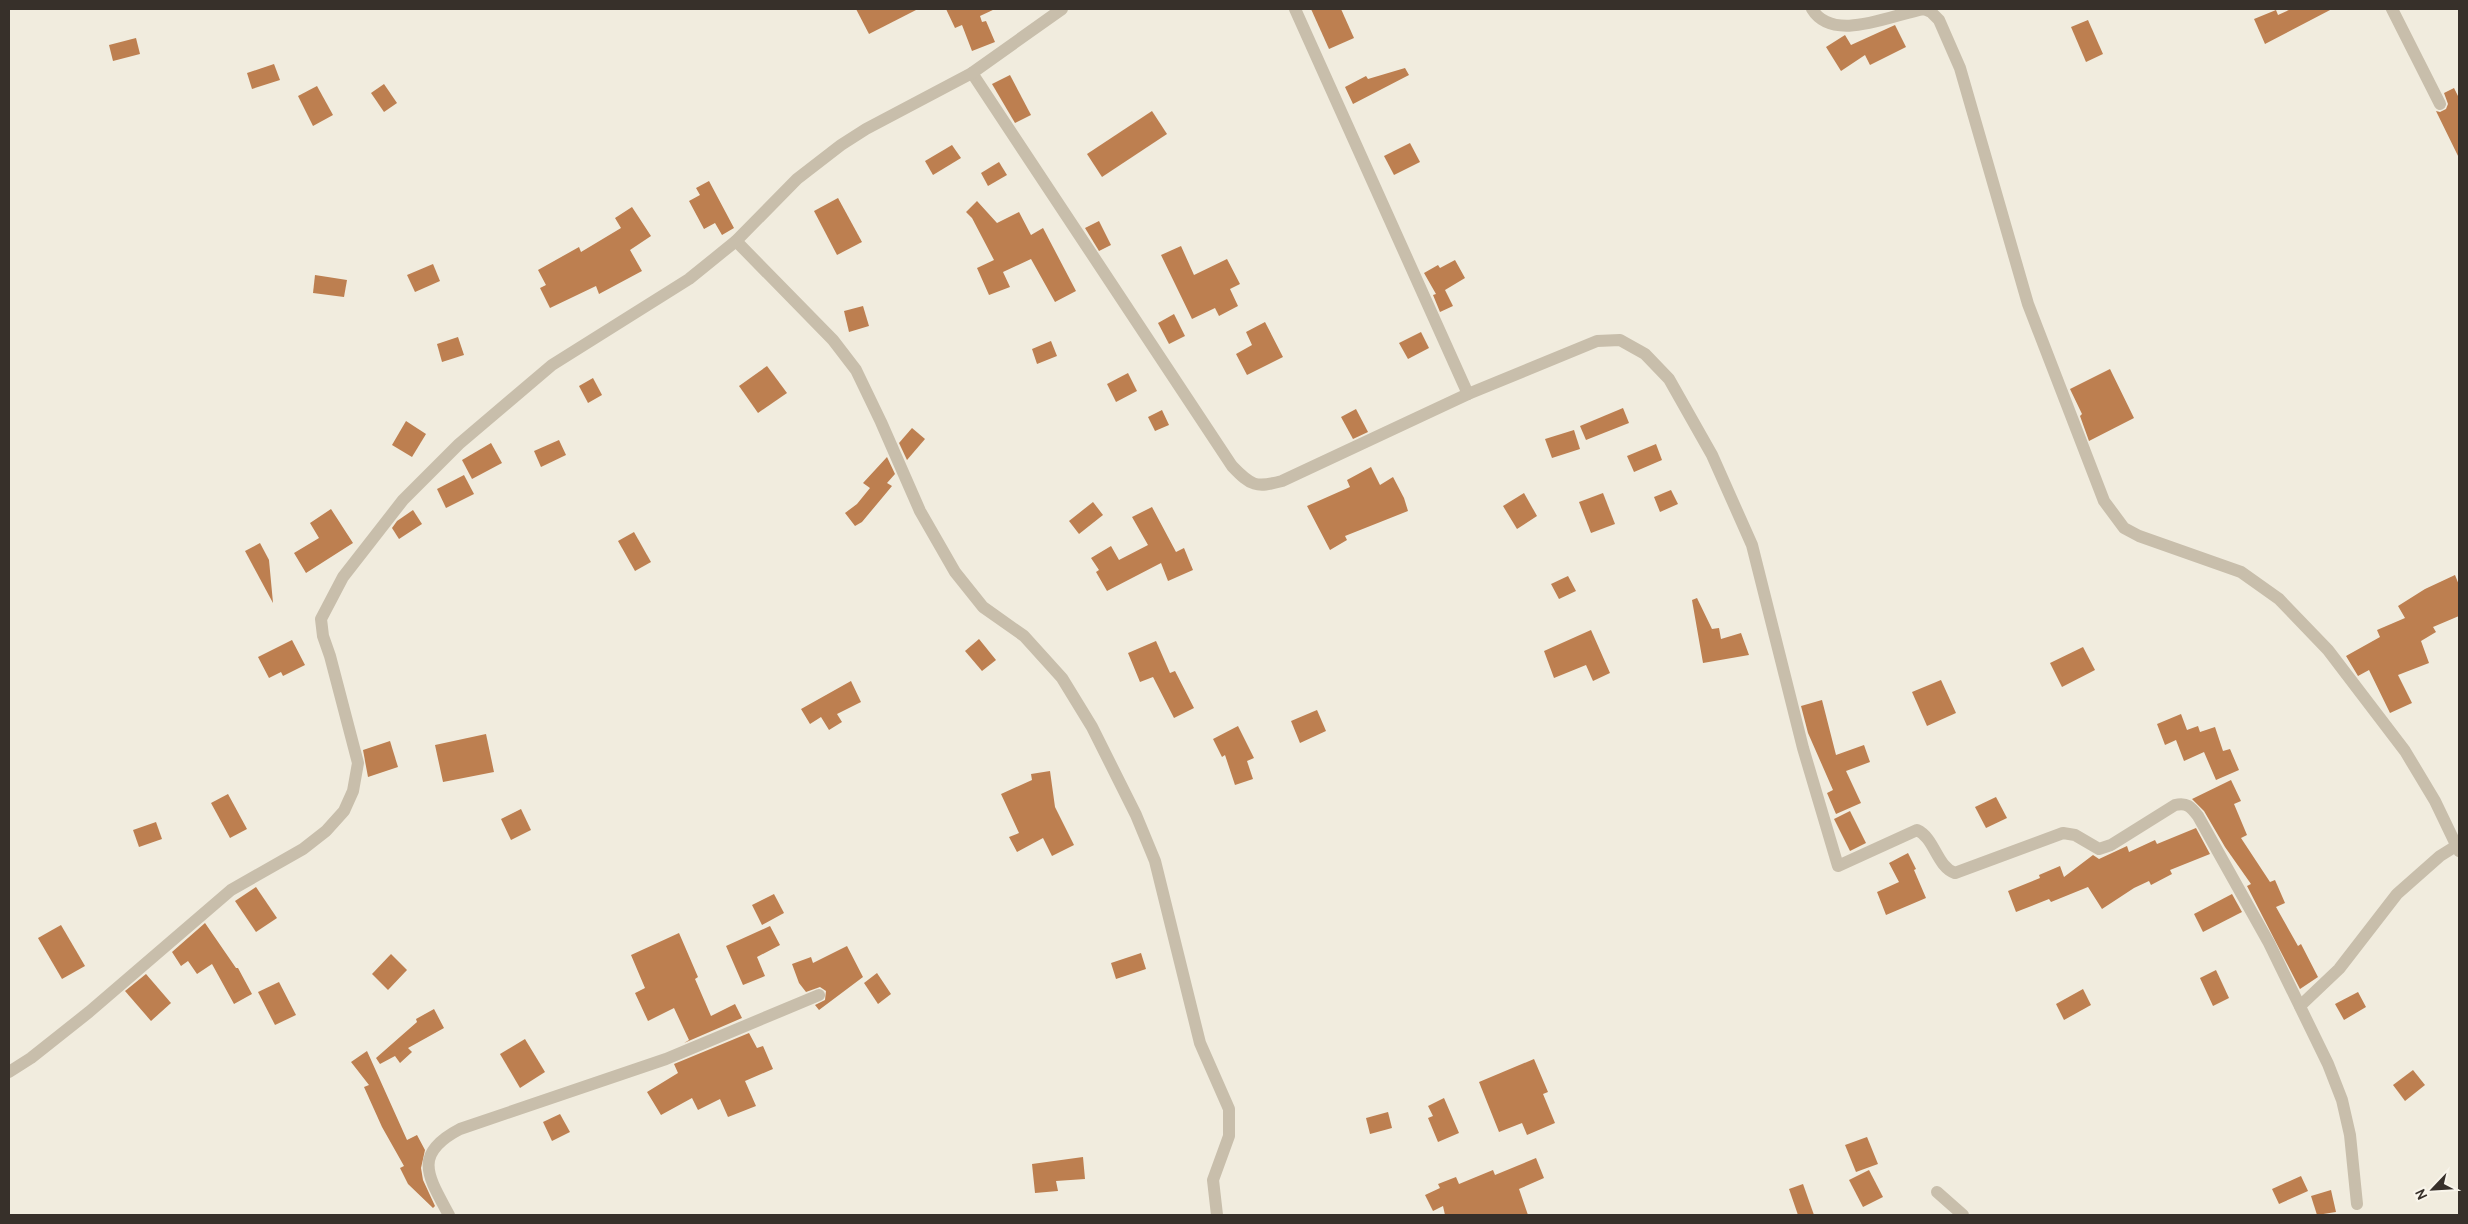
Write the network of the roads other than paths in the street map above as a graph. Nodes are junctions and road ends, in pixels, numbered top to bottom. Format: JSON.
{"nodes":[{"id":1,"x":1062,"y":9,"type":"edge"},
{"id":2,"x":1294,"y":9,"type":"edge"},
{"id":3,"x":1812,"y":9,"type":"edge"},
{"id":4,"x":2392,"y":9,"type":"edge"},
{"id":5,"x":972,"y":74,"type":"junction"},
{"id":6,"x":2440,"y":104,"type":"dead end"},
{"id":7,"x":736,"y":241,"type":"junction"},
{"id":8,"x":1468,"y":394,"type":"junction"},
{"id":9,"x":2457,"y":848,"type":"edge"},
{"id":10,"x":819,"y":995,"type":"dead end"},
{"id":11,"x":2300,"y":1006,"type":"junction"},
{"id":12,"x":9,"y":1072,"type":"edge"},
{"id":13,"x":1937,"y":1192,"type":"dead end"},
{"id":14,"x":2357,"y":1204,"type":"dead end"},
{"id":15,"x":449,"y":1215,"type":"edge"},
{"id":16,"x":1217,"y":1215,"type":"edge"},
{"id":17,"x":1962,"y":1215,"type":"edge"}],
"edges":[{"from":1,"to":5,"type":"street"},
{"from":2,"to":8,"type":"street"},
{"from":3,"to":9,"type":"street"},
{"from":4,"to":6,"type":"street"},
{"from":5,"to":7,"type":"street"},
{"from":5,"to":8,"type":"street"},
{"from":7,"to":12,"type":"street"},
{"from":7,"to":16,"type":"street"},
{"from":8,"to":11,"type":"street"},
{"from":9,"to":11,"type":"street"},
{"from":10,"to":15,"type":"street"},
{"from":11,"to":14,"type":"street"},
{"from":13,"to":17,"type":"street"}]}
